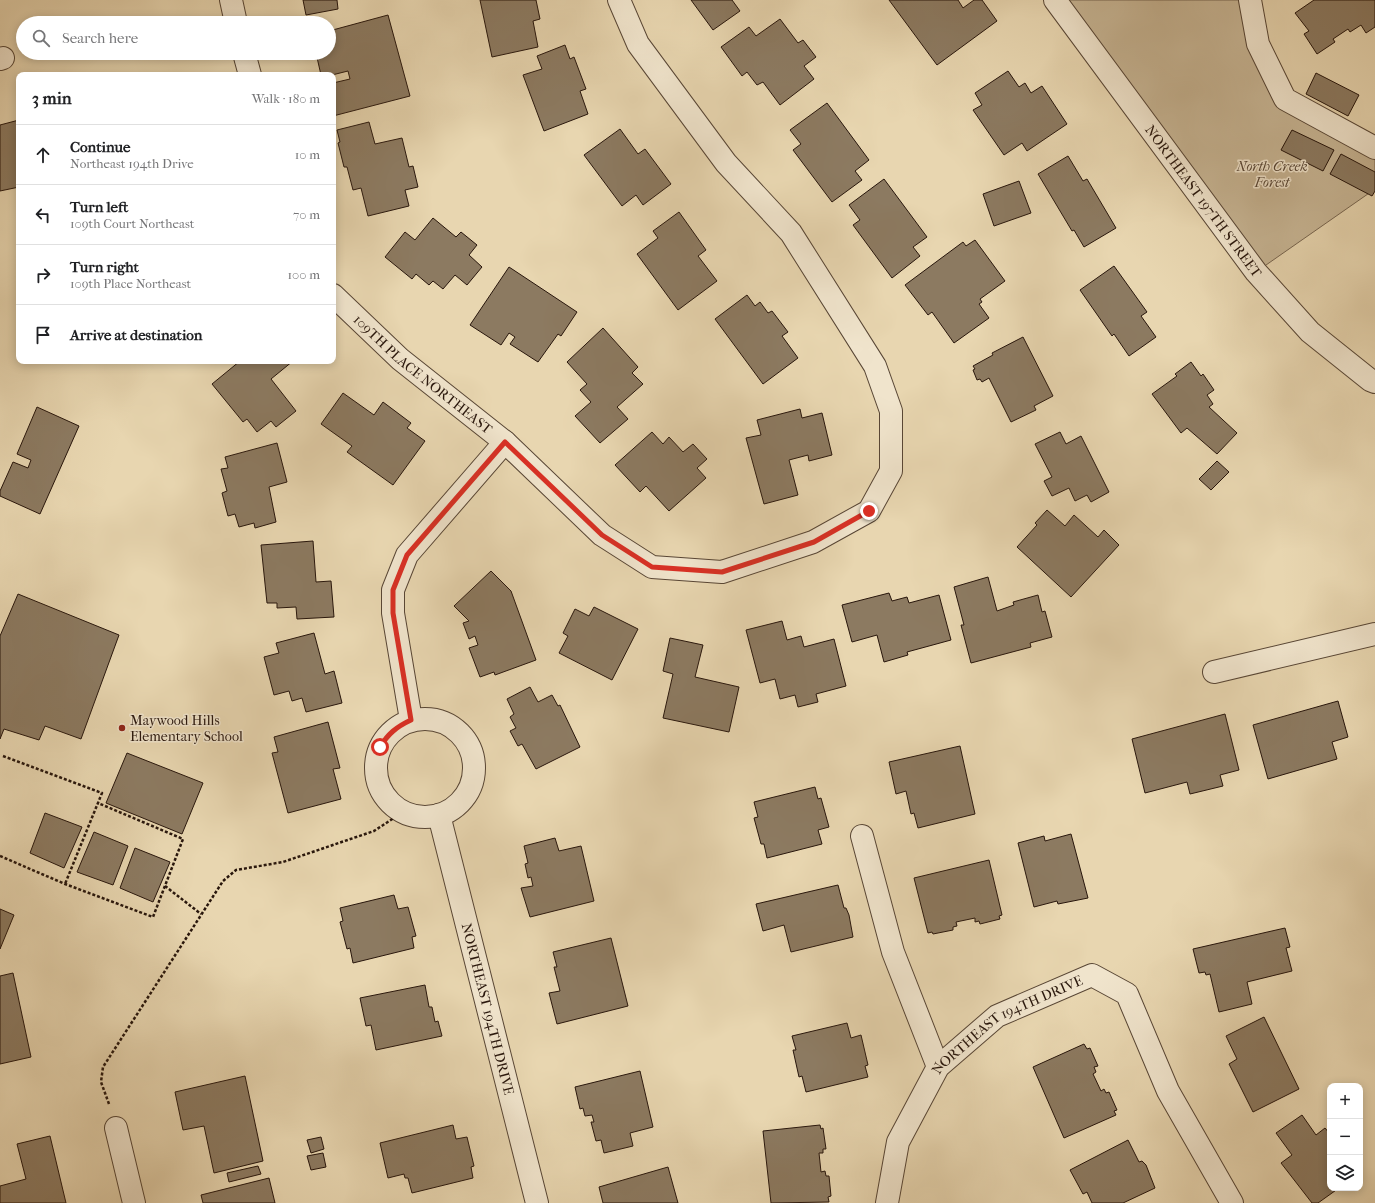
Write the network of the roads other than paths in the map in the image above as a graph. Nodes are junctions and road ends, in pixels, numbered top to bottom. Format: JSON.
{"nodes":[{"id":1,"x":231,"y":0,"type":"edge"},
{"id":2,"x":619,"y":0,"type":"edge"},
{"id":3,"x":1055,"y":0,"type":"edge"},
{"id":4,"x":1250,"y":0,"type":"edge"},
{"id":5,"x":234,"y":16,"type":"edge"},
{"id":6,"x":246,"y":60,"type":"edge"},
{"id":7,"x":249,"y":72,"type":"edge"},
{"id":8,"x":1375,"y":148,"type":"edge"},
{"id":9,"x":336,"y":298,"type":"edge"},
{"id":10,"x":1373,"y":377,"type":"edge"},
{"id":11,"x":505,"y":442,"type":"junction"},
{"id":12,"x":1375,"y":634,"type":"edge"},
{"id":13,"x":1214,"y":672,"type":"dead end"},
{"id":14,"x":411,"y":720,"type":"junction"},
{"id":15,"x":439,"y":815,"type":"junction"},
{"id":16,"x":862,"y":836,"type":"dead end"},
{"id":17,"x":938,"y":1066,"type":"junction"},
{"id":18,"x":116,"y":1128,"type":"road end"},
{"id":19,"x":134,"y":1203,"type":"edge"},
{"id":20,"x":537,"y":1203,"type":"edge"},
{"id":21,"x":887,"y":1203,"type":"edge"},
{"id":22,"x":1232,"y":1203,"type":"edge"}],
"edges":[{"from":1,"to":5,"type":"street"},
{"from":2,"to":11,"type":"street","name":"109TH PLACE NORTHEAST"},
{"from":3,"to":10,"type":"street","name":"NORTHEAST 197TH STREET"},
{"from":4,"to":8,"type":"street"},
{"from":6,"to":7,"type":"street"},
{"from":9,"to":11,"type":"street","name":"109TH PLACE NORTHEAST"},
{"from":11,"to":14,"type":"street"},
{"from":12,"to":13,"type":"street"},
{"from":14,"to":15,"type":"street"},
{"from":14,"to":15,"type":"street"},
{"from":15,"to":20,"type":"street","name":"NORTHEAST 194TH DRIVE"},
{"from":16,"to":17,"type":"street"},
{"from":17,"to":21,"type":"street","name":"NORTHEAST 194TH DRIVE"},
{"from":17,"to":22,"type":"street","name":"NORTHEAST 194TH DRIVE"},
{"from":18,"to":19,"type":"street"}]}
